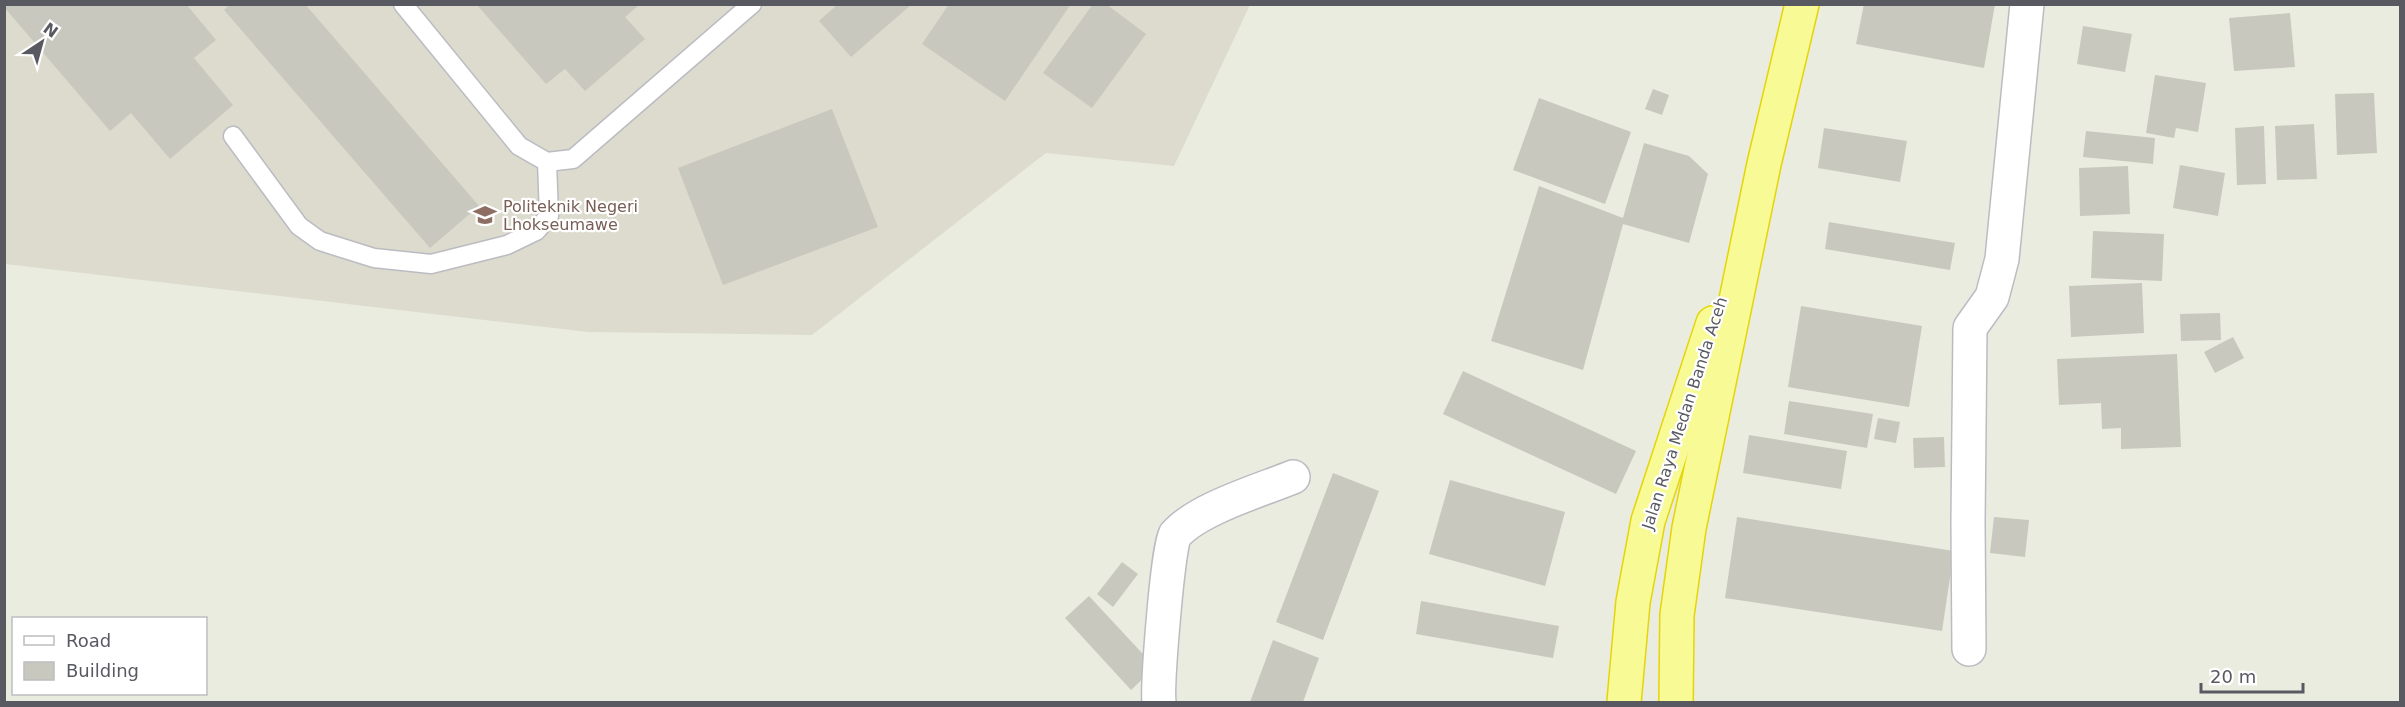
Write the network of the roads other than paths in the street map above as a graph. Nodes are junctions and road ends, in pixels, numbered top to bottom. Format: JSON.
{"nodes":[{"id":1,"x":403,"y":4,"type":"edge"},
{"id":2,"x":752,"y":4,"type":"edge"},
{"id":3,"x":1802,"y":4,"type":"edge"},
{"id":4,"x":2027,"y":4,"type":"edge"},
{"id":5,"x":233,"y":136,"type":"dead end"},
{"id":6,"x":547,"y":162,"type":"junction"},
{"id":7,"x":1764,"y":164,"type":"junction"},
{"id":8,"x":1293,"y":477,"type":"dead end"},
{"id":9,"x":1969,"y":649,"type":"dead end"},
{"id":10,"x":1159,"y":702,"type":"edge"},
{"id":11,"x":1624,"y":702,"type":"edge"},
{"id":12,"x":1676,"y":702,"type":"edge"}],
"edges":[{"from":1,"to":6,"type":"lane"},
{"from":2,"to":6,"type":"lane"},
{"from":3,"to":7,"type":"highway","name":"Jalan Raya Medan Banda Aceh"},
{"from":4,"to":9,"type":"street"},
{"from":5,"to":6,"type":"lane"},
{"from":7,"to":11,"type":"highway","name":"Jalan Raya Medan Banda Aceh"},
{"from":7,"to":12,"type":"highway","name":"Jalan Raya Medan Banda Aceh"},
{"from":8,"to":10,"type":"street"}]}
